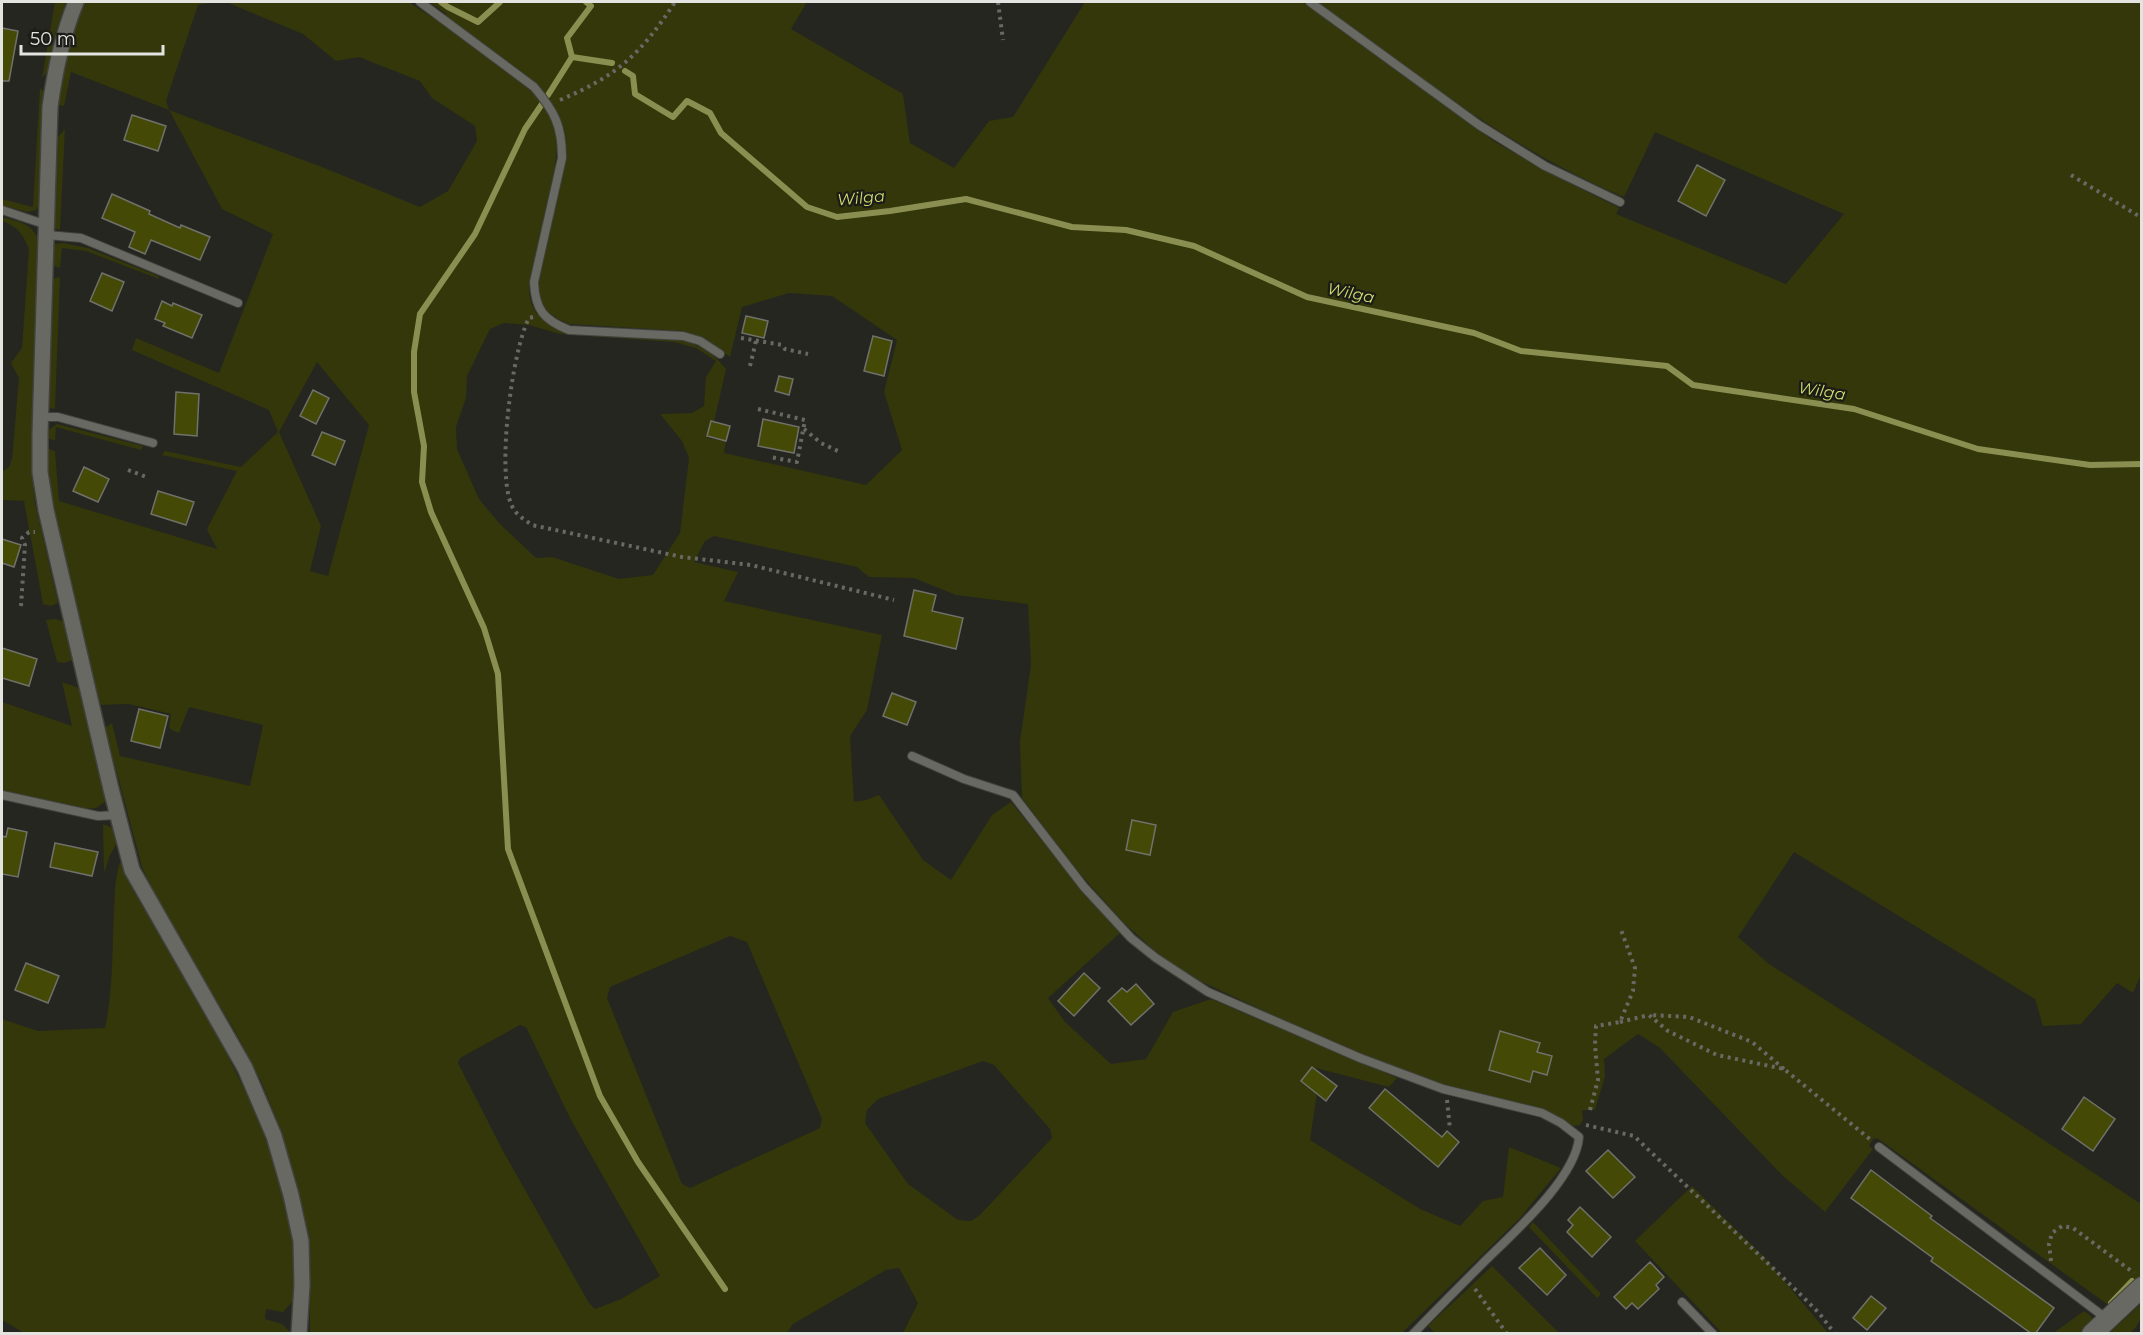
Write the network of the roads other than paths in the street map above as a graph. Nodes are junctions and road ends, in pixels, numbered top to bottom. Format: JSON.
{"nodes":[{"id":1,"x":76,"y":2,"type":"edge"},
{"id":2,"x":420,"y":2,"type":"edge"},
{"id":3,"x":1310,"y":2,"type":"edge"},
{"id":4,"x":1620,"y":202,"type":"dead end"},
{"id":5,"x":2,"y":210,"type":"edge"},
{"id":6,"x":47,"y":230,"type":"junction"},
{"id":7,"x":238,"y":303,"type":"dead end"},
{"id":8,"x":720,"y":354,"type":"dead end"},
{"id":9,"x":41,"y":417,"type":"junction"},
{"id":10,"x":153,"y":443,"type":"dead end"},
{"id":11,"x":912,"y":756,"type":"dead end"},
{"id":12,"x":2,"y":795,"type":"edge"},
{"id":13,"x":118,"y":815,"type":"junction"},
{"id":14,"x":1879,"y":1147,"type":"road end"},
{"id":15,"x":2142,"y":1287,"type":"edge"},
{"id":16,"x":1682,"y":1302,"type":"dead end"},
{"id":17,"x":2108,"y":1320,"type":"junction"},
{"id":18,"x":299,"y":1334,"type":"edge"},
{"id":19,"x":1413,"y":1334,"type":"edge"},
{"id":20,"x":1713,"y":1334,"type":"edge"},
{"id":21,"x":2092,"y":1334,"type":"edge"}],
"edges":[{"from":1,"to":6,"type":"street"},
{"from":2,"to":8,"type":"lane"},
{"from":3,"to":4,"type":"lane"},
{"from":5,"to":6,"type":"lane"},
{"from":6,"to":7,"type":"lane"},
{"from":6,"to":9,"type":"street"},
{"from":9,"to":10,"type":"lane"},
{"from":9,"to":13,"type":"street"},
{"from":11,"to":19,"type":"lane"},
{"from":12,"to":13,"type":"lane"},
{"from":13,"to":18,"type":"street"},
{"from":14,"to":17,"type":"lane"},
{"from":15,"to":17,"type":"street"},
{"from":16,"to":20,"type":"lane"},
{"from":17,"to":21,"type":"street"}]}
